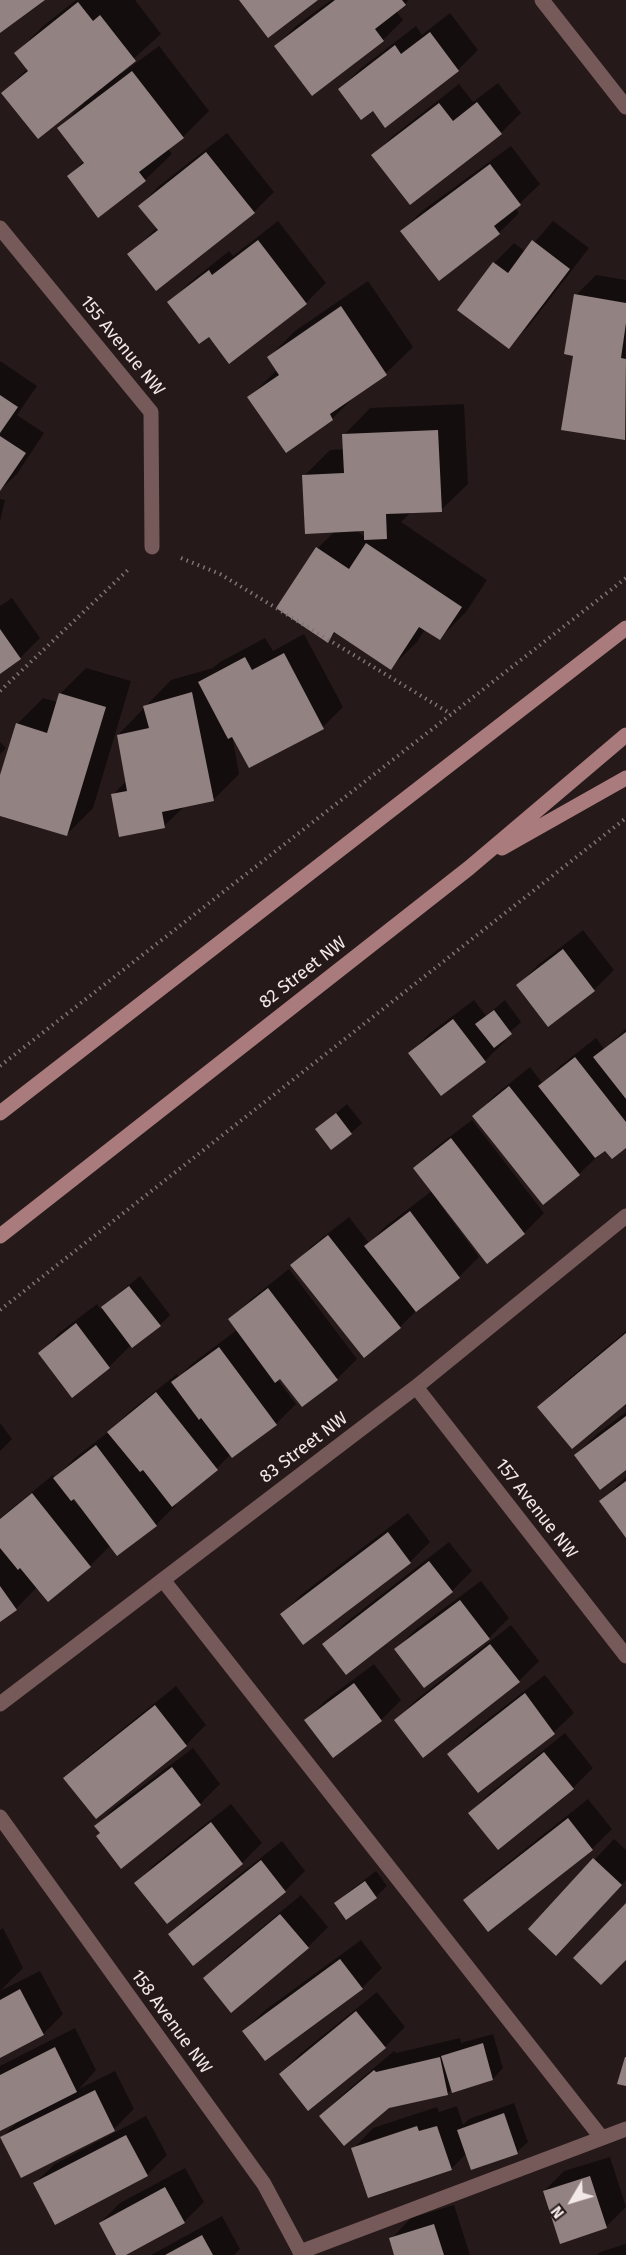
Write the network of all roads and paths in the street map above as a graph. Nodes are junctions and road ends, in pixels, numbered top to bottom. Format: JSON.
{"nodes":[{"id":1,"x":542,"y":0,"type":"edge"},
{"id":2,"x":626,"y":106,"type":"edge"},
{"id":3,"x":0,"y":228,"type":"edge"},
{"id":4,"x":152,"y":547,"type":"junction"},
{"id":5,"x":626,"y":578,"type":"edge"},
{"id":6,"x":626,"y":628,"type":"edge"},
{"id":7,"x":0,"y":691,"type":"edge"},
{"id":8,"x":451,"y":714,"type":"junction"},
{"id":9,"x":626,"y":735,"type":"edge"},
{"id":10,"x":626,"y":778,"type":"edge"},
{"id":11,"x":626,"y":818,"type":"edge"},
{"id":12,"x":469,"y":868,"type":"junction"},
{"id":13,"x":0,"y":1066,"type":"edge"},
{"id":14,"x":0,"y":1113,"type":"edge"},
{"id":15,"x":626,"y":1216,"type":"edge"},
{"id":16,"x":0,"y":1236,"type":"edge"},
{"id":17,"x":0,"y":1310,"type":"edge"},
{"id":18,"x":416,"y":1387,"type":"junction"},
{"id":19,"x":163,"y":1580,"type":"junction"},
{"id":20,"x":626,"y":1656,"type":"edge"},
{"id":21,"x":0,"y":1704,"type":"edge"},
{"id":22,"x":0,"y":1817,"type":"edge"},
{"id":23,"x":626,"y":2129,"type":"edge"},
{"id":24,"x":601,"y":2137,"type":"junction"},
{"id":25,"x":301,"y":2253,"type":"edge"}],
"edges":[{"from":1,"to":2,"type":"street"},
{"from":3,"to":4,"type":"street","name":"155 Avenue NW"},
{"from":4,"to":7,"type":"path"},
{"from":4,"to":8,"type":"path"},
{"from":5,"to":8,"type":"path"},
{"from":6,"to":14,"type":"main road"},
{"from":8,"to":13,"type":"path"},
{"from":9,"to":12,"type":"main road","name":"82 Street NW"},
{"from":10,"to":12,"type":"main road"},
{"from":11,"to":17,"type":"path"},
{"from":12,"to":16,"type":"main road","name":"82 Street NW"},
{"from":15,"to":18,"type":"street","name":"83 Street NW"},
{"from":18,"to":19,"type":"street","name":"83 Street NW"},
{"from":18,"to":20,"type":"street","name":"157 Avenue NW"},
{"from":19,"to":21,"type":"street","name":"83 Street NW"},
{"from":19,"to":24,"type":"street"},
{"from":22,"to":25,"type":"street","name":"158 Avenue NW"},
{"from":23,"to":24,"type":"street"},
{"from":24,"to":25,"type":"street"}]}
